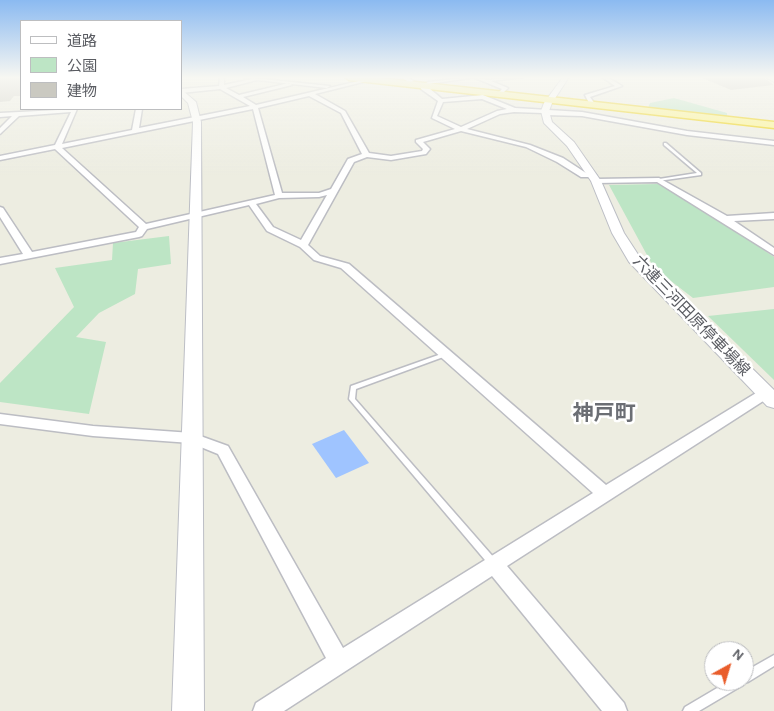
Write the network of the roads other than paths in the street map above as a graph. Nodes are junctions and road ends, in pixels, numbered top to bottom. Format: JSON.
{"nodes":[{"id":1,"x":72,"y":110,"type":"edge"},
{"id":2,"x":75,"y":110,"type":"edge"},
{"id":3,"x":139,"y":110,"type":"edge"},
{"id":4,"x":194,"y":110,"type":"edge"},
{"id":5,"x":240,"y":110,"type":"edge"},
{"id":6,"x":256,"y":110,"type":"edge"},
{"id":7,"x":340,"y":110,"type":"edge"},
{"id":8,"x":437,"y":110,"type":"edge"},
{"id":9,"x":514,"y":110,"type":"edge"},
{"id":10,"x":547,"y":110,"type":"edge"},
{"id":11,"x":560,"y":110,"type":"edge"},
{"id":12,"x":646,"y":110,"type":"edge"},
{"id":13,"x":17,"y":114,"type":"junction"},
{"id":14,"x":0,"y":115,"type":"edge"},
{"id":15,"x":197,"y":119,"type":"junction"},
{"id":16,"x":774,"y":125,"type":"edge"},
{"id":17,"x":460,"y":129,"type":"junction"},
{"id":18,"x":135,"y":131,"type":"junction"},
{"id":19,"x":0,"y":132,"type":"edge"},
{"id":20,"x":774,"y":143,"type":"edge"},
{"id":21,"x":665,"y":144,"type":"dead end"},
{"id":22,"x":57,"y":147,"type":"junction"},
{"id":23,"x":366,"y":155,"type":"junction"},
{"id":24,"x":0,"y":158,"type":"edge"},
{"id":25,"x":594,"y":178,"type":"junction"},
{"id":26,"x":659,"y":180,"type":"junction"},
{"id":27,"x":334,"y":192,"type":"junction"},
{"id":28,"x":279,"y":196,"type":"junction"},
{"id":29,"x":251,"y":203,"type":"junction"},
{"id":30,"x":0,"y":210,"type":"edge"},
{"id":31,"x":195,"y":216,"type":"junction"},
{"id":32,"x":774,"y":216,"type":"edge"},
{"id":33,"x":725,"y":219,"type":"junction"},
{"id":34,"x":144,"y":227,"type":"junction"},
{"id":35,"x":304,"y":245,"type":"junction"},
{"id":36,"x":774,"y":252,"type":"edge"},
{"id":37,"x":29,"y":255,"type":"junction"},
{"id":38,"x":0,"y":262,"type":"edge"},
{"id":39,"x":444,"y":354,"type":"junction"},
{"id":40,"x":770,"y":397,"type":"edge"},
{"id":41,"x":0,"y":419,"type":"edge"},
{"id":42,"x":192,"y":438,"type":"junction"},
{"id":43,"x":606,"y":495,"type":"junction"},
{"id":44,"x":494,"y":564,"type":"junction"},
{"id":45,"x":774,"y":660,"type":"edge"},
{"id":46,"x":339,"y":662,"type":"junction"},
{"id":47,"x":754,"y":672,"type":"edge"},
{"id":48,"x":722,"y":691,"type":"edge"},
{"id":49,"x":188,"y":711,"type":"edge"},
{"id":50,"x":264,"y":711,"type":"edge"},
{"id":51,"x":616,"y":711,"type":"edge"},
{"id":52,"x":689,"y":711,"type":"edge"}],
"edges":[{"from":1,"to":13,"type":"street"},
{"from":2,"to":22,"type":"street"},
{"from":3,"to":18,"type":"street"},
{"from":4,"to":15,"type":"street"},
{"from":5,"to":15,"type":"street"},
{"from":6,"to":28,"type":"street"},
{"from":7,"to":23,"type":"street"},
{"from":8,"to":17,"type":"street"},
{"from":9,"to":17,"type":"street"},
{"from":10,"to":25,"type":"street","name":"六連三河田原停車場線"},
{"from":11,"to":20,"type":"street"},
{"from":12,"to":16,"type":"highway"},
{"from":13,"to":14,"type":"street"},
{"from":13,"to":19,"type":"street"},
{"from":15,"to":18,"type":"street"},
{"from":15,"to":31,"type":"street"},
{"from":17,"to":23,"type":"street"},
{"from":17,"to":25,"type":"street"},
{"from":18,"to":22,"type":"street"},
{"from":21,"to":26,"type":"lane"},
{"from":22,"to":24,"type":"street"},
{"from":22,"to":34,"type":"street"},
{"from":23,"to":27,"type":"street"},
{"from":25,"to":26,"type":"street"},
{"from":25,"to":40,"type":"street","name":"六連三河田原停車場線"},
{"from":26,"to":33,"type":"street"},
{"from":27,"to":28,"type":"street"},
{"from":27,"to":35,"type":"street"},
{"from":28,"to":29,"type":"street"},
{"from":29,"to":31,"type":"street"},
{"from":29,"to":35,"type":"street"},
{"from":30,"to":37,"type":"street"},
{"from":31,"to":34,"type":"street"},
{"from":31,"to":42,"type":"street"},
{"from":32,"to":33,"type":"street"},
{"from":33,"to":36,"type":"street"},
{"from":34,"to":37,"type":"street"},
{"from":35,"to":39,"type":"street"},
{"from":37,"to":38,"type":"street"},
{"from":39,"to":43,"type":"street"},
{"from":39,"to":44,"type":"lane"},
{"from":40,"to":43,"type":"street"},
{"from":41,"to":42,"type":"street"},
{"from":42,"to":46,"type":"street"},
{"from":42,"to":49,"type":"street"},
{"from":43,"to":44,"type":"street"},
{"from":44,"to":46,"type":"street"},
{"from":44,"to":51,"type":"street"},
{"from":45,"to":47,"type":"lane"},
{"from":46,"to":50,"type":"street"},
{"from":48,"to":52,"type":"lane"}]}
